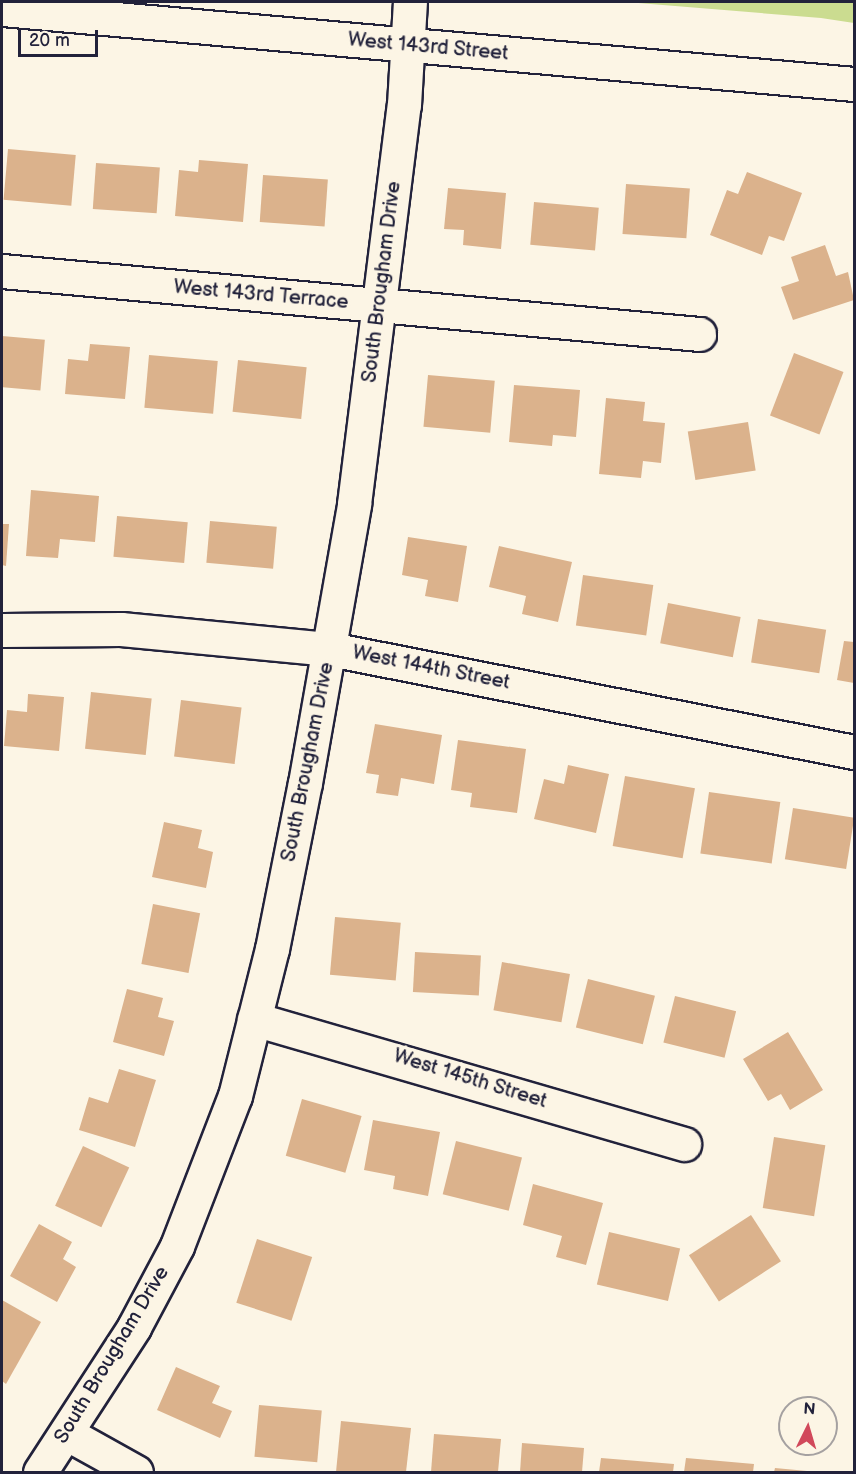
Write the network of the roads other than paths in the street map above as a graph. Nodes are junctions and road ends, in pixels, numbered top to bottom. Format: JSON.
{"nodes":[{"id":1,"x":410,"y":2,"type":"edge"},
{"id":2,"x":2,"y":9,"type":"edge"},
{"id":3,"x":408,"y":45,"type":"junction"},
{"id":4,"x":855,"y":84,"type":"edge"},
{"id":5,"x":2,"y":271,"type":"edge"},
{"id":6,"x":380,"y":306,"type":"junction"},
{"id":7,"x":699,"y":334,"type":"dead end"},
{"id":8,"x":2,"y":630,"type":"edge"},
{"id":9,"x":330,"y":649,"type":"junction"},
{"id":10,"x":855,"y":752,"type":"edge"},
{"id":11,"x":254,"y":1018,"type":"junction"},
{"id":12,"x":684,"y":1144,"type":"dead end"},
{"id":13,"x":66,"y":1434,"type":"junction"},
{"id":14,"x":40,"y":1473,"type":"edge"},
{"id":15,"x":136,"y":1473,"type":"edge"}],
"edges":[{"from":1,"to":3,"type":"street","name":"South Brougham Drive"},
{"from":2,"to":3,"type":"street","name":"West 143rd Street"},
{"from":3,"to":4,"type":"street","name":"West 143rd Street"},
{"from":3,"to":6,"type":"street","name":"South Brougham Drive"},
{"from":5,"to":6,"type":"street","name":"West 143rd Terrace"},
{"from":6,"to":7,"type":"street","name":"West 143rd Terrace"},
{"from":6,"to":9,"type":"street","name":"South Brougham Drive"},
{"from":8,"to":9,"type":"street","name":"West 144th Street"},
{"from":9,"to":10,"type":"street","name":"West 144th Street"},
{"from":9,"to":11,"type":"street","name":"South Brougham Drive"},
{"from":11,"to":12,"type":"street","name":"West 145th Street"},
{"from":11,"to":13,"type":"street","name":"South Brougham Drive"},
{"from":13,"to":14,"type":"street","name":"South Brougham Drive"},
{"from":13,"to":15,"type":"street"}]}
